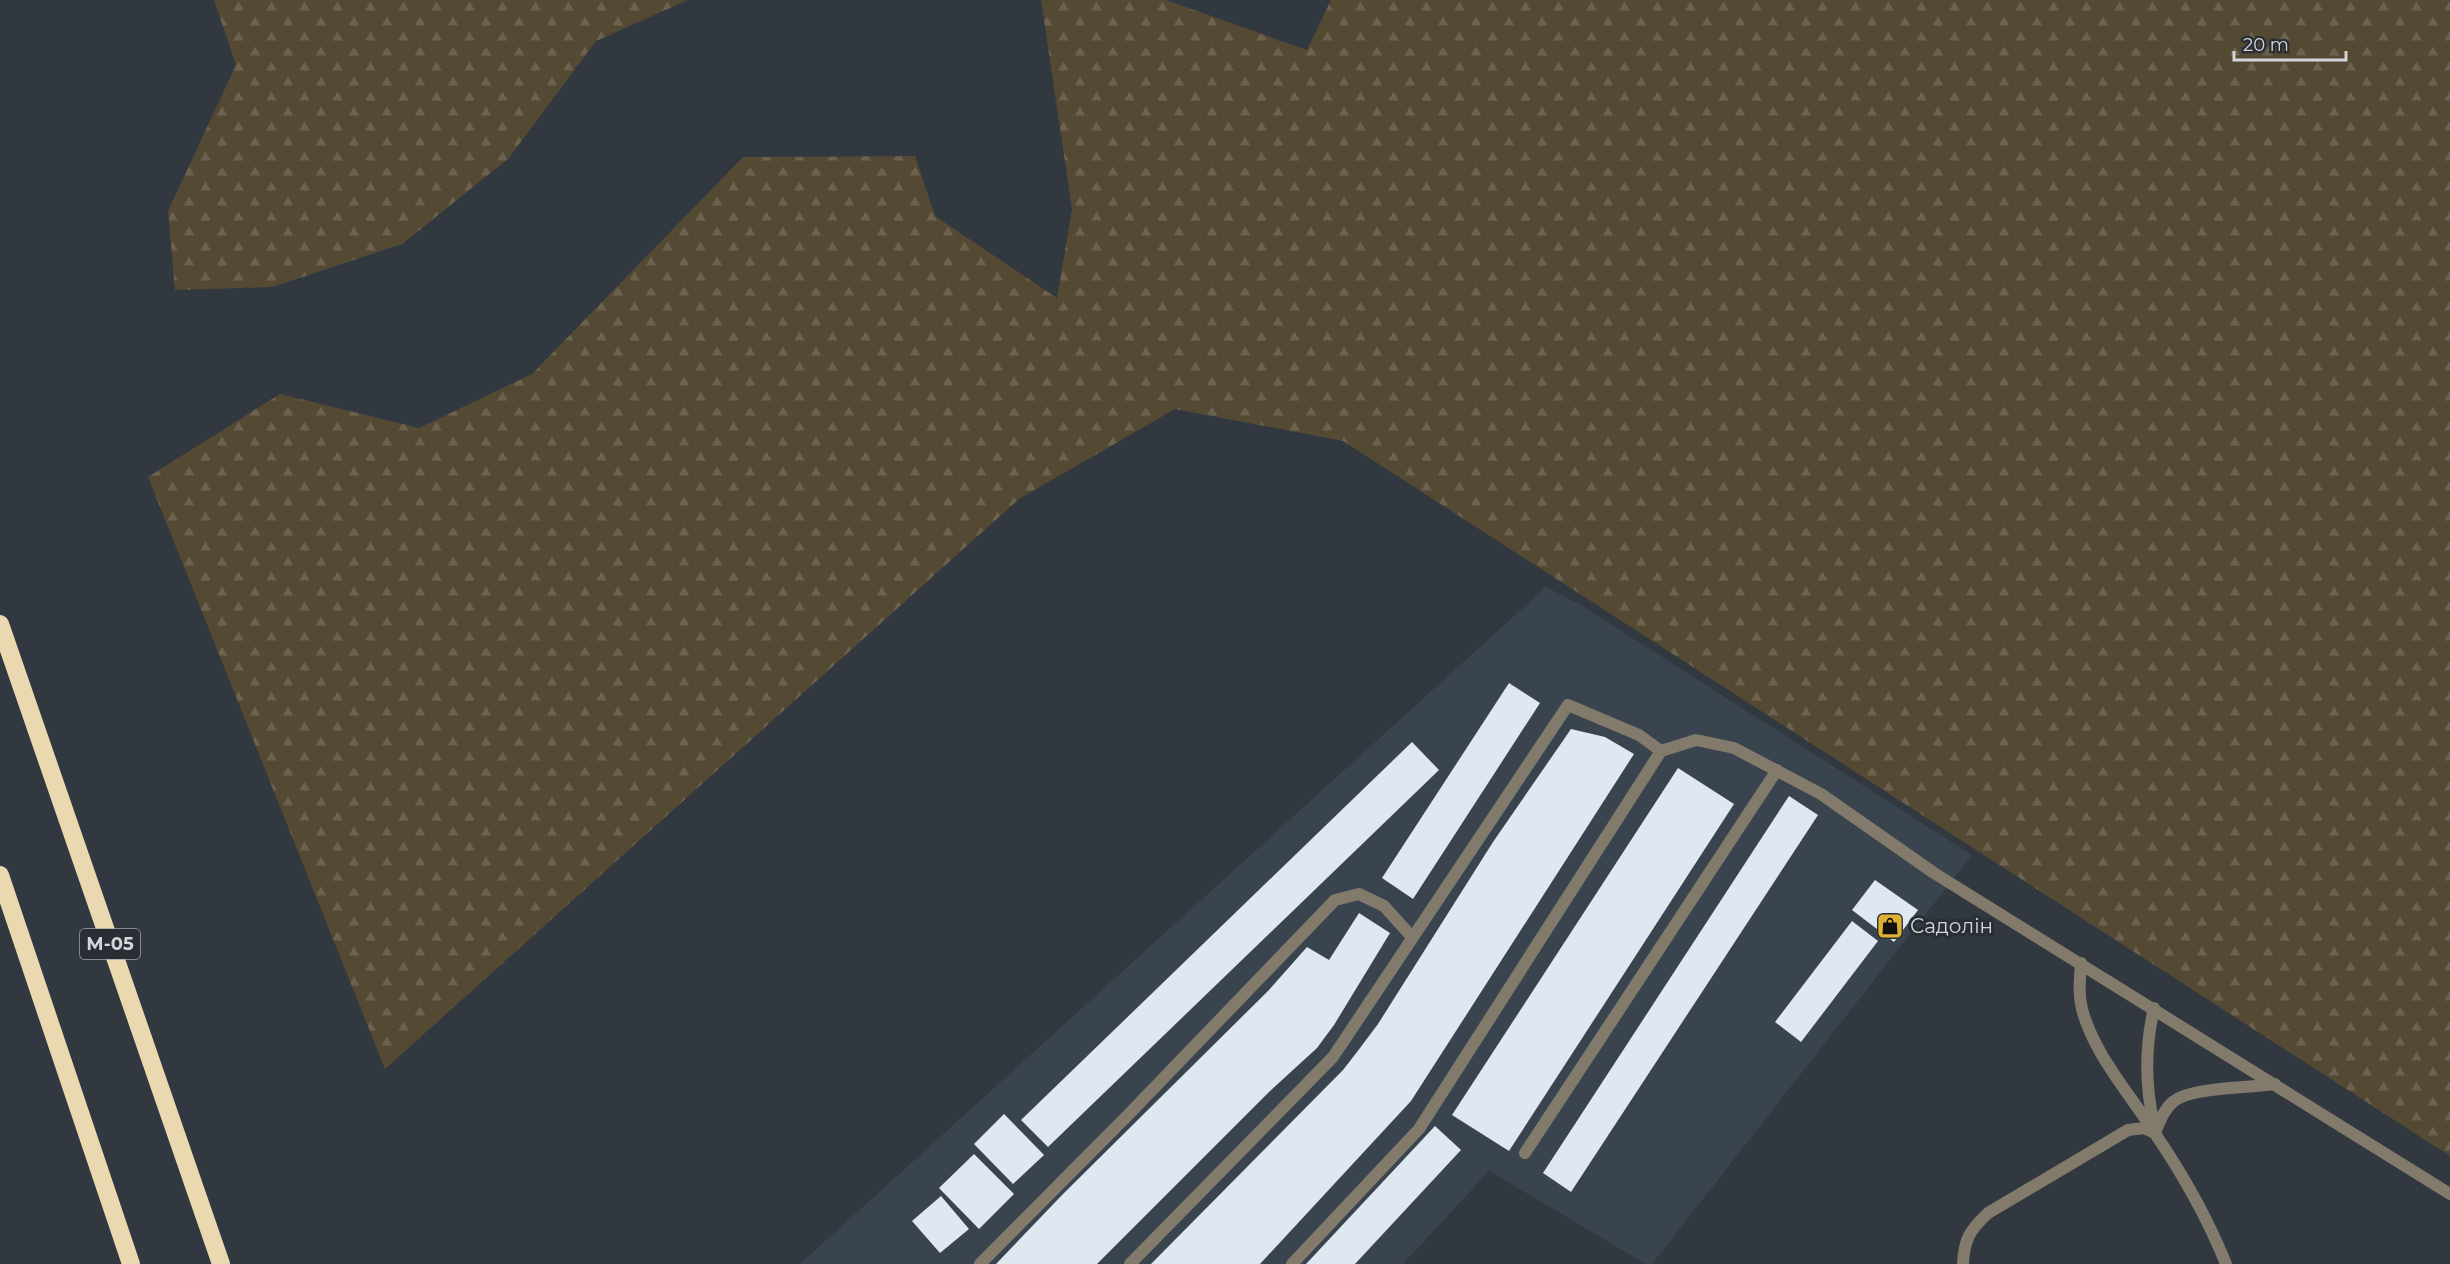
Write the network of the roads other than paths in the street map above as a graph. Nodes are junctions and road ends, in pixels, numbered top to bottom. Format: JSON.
{"nodes":[{"id":1,"x":0,"y":624,"type":"edge"},
{"id":2,"x":1661,"y":751,"type":"junction"},
{"id":3,"x":1778,"y":770,"type":"junction"},
{"id":4,"x":0,"y":874,"type":"edge"},
{"id":5,"x":1412,"y":936,"type":"junction"},
{"id":6,"x":2080,"y":963,"type":"junction"},
{"id":7,"x":2154,"y":1008,"type":"junction"},
{"id":8,"x":2275,"y":1084,"type":"junction"},
{"id":9,"x":2155,"y":1133,"type":"junction"},
{"id":10,"x":1525,"y":1153,"type":"dead end"},
{"id":11,"x":2450,"y":1194,"type":"edge"},
{"id":12,"x":131,"y":1264,"type":"edge"},
{"id":13,"x":220,"y":1264,"type":"edge"},
{"id":14,"x":980,"y":1264,"type":"edge"},
{"id":15,"x":1130,"y":1264,"type":"edge"},
{"id":16,"x":1292,"y":1264,"type":"edge"},
{"id":17,"x":1963,"y":1264,"type":"edge"},
{"id":18,"x":2226,"y":1264,"type":"edge"}],
"edges":[{"from":1,"to":13,"type":"highway","number":"М-05"},
{"from":2,"to":3,"type":"lane"},
{"from":2,"to":5,"type":"lane"},
{"from":2,"to":16,"type":"lane"},
{"from":3,"to":6,"type":"lane"},
{"from":3,"to":10,"type":"lane"},
{"from":4,"to":12,"type":"highway"},
{"from":5,"to":14,"type":"lane"},
{"from":5,"to":15,"type":"lane"},
{"from":6,"to":7,"type":"lane"},
{"from":6,"to":9,"type":"lane"},
{"from":7,"to":8,"type":"lane"},
{"from":7,"to":9,"type":"lane"},
{"from":8,"to":9,"type":"lane"},
{"from":8,"to":11,"type":"lane"},
{"from":9,"to":17,"type":"lane"},
{"from":9,"to":18,"type":"lane"}]}
